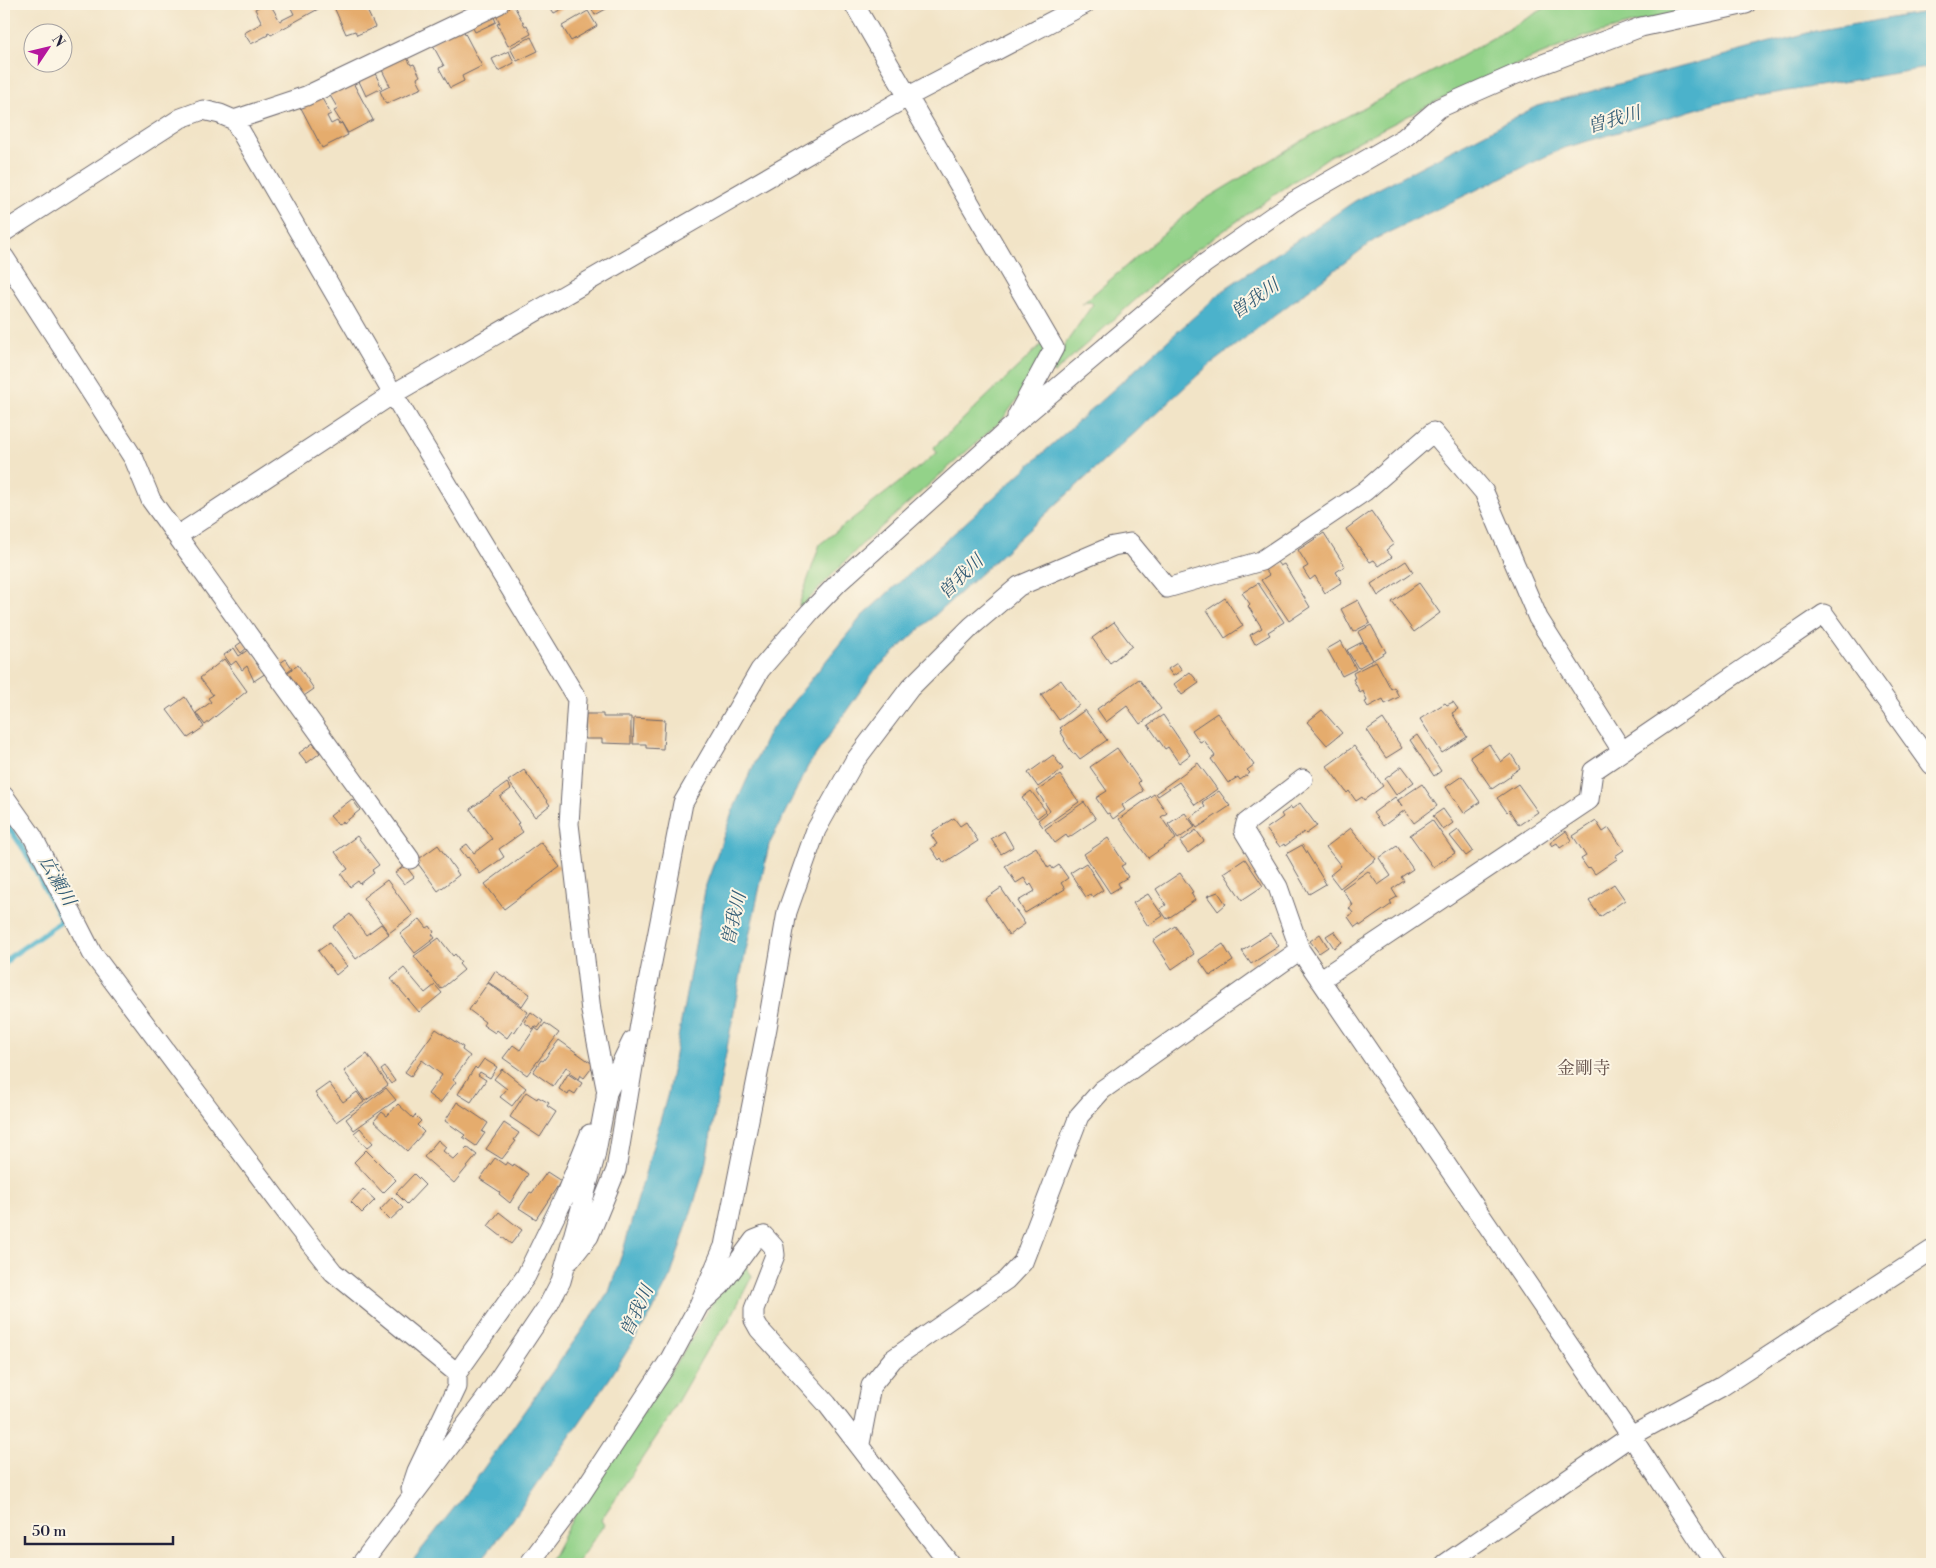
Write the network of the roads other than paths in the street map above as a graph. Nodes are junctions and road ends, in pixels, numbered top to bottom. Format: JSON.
{"nodes":[{"id":1,"x":499,"y":4,"type":"edge"},
{"id":2,"x":854,"y":4,"type":"edge"},
{"id":3,"x":1085,"y":4,"type":"edge"},
{"id":4,"x":1746,"y":4,"type":"edge"},
{"id":5,"x":907,"y":97,"type":"junction"},
{"id":6,"x":234,"y":120,"type":"junction"},
{"id":7,"x":4,"y":232,"type":"edge"},
{"id":8,"x":4,"y":257,"type":"edge"},
{"id":9,"x":393,"y":394,"type":"junction"},
{"id":10,"x":1012,"y":426,"type":"junction"},
{"id":11,"x":178,"y":536,"type":"junction"},
{"id":12,"x":1622,"y":751,"type":"junction"},
{"id":13,"x":1932,"y":765,"type":"edge"},
{"id":14,"x":1303,"y":779,"type":"dead end"},
{"id":15,"x":4,"y":796,"type":"edge"},
{"id":16,"x":410,"y":859,"type":"dead end"},
{"id":17,"x":1300,"y":950,"type":"junction"},
{"id":18,"x":1320,"y":980,"type":"junction"},
{"id":19,"x":640,"y":1024,"type":"junction"},
{"id":20,"x":606,"y":1093,"type":"junction"},
{"id":21,"x":1932,"y":1250,"type":"edge"},
{"id":22,"x":565,"y":1267,"type":"junction"},
{"id":23,"x":699,"y":1305,"type":"junction"},
{"id":24,"x":457,"y":1373,"type":"junction"},
{"id":25,"x":1631,"y":1436,"type":"junction"},
{"id":26,"x":860,"y":1444,"type":"junction"},
{"id":27,"x":406,"y":1504,"type":"junction"},
{"id":28,"x":361,"y":1564,"type":"edge"},
{"id":29,"x":530,"y":1564,"type":"edge"},
{"id":30,"x":950,"y":1564,"type":"edge"},
{"id":31,"x":1446,"y":1564,"type":"edge"},
{"id":32,"x":1714,"y":1564,"type":"edge"}],
"edges":[{"from":1,"to":6,"type":"street"},
{"from":2,"to":5,"type":"street"},
{"from":3,"to":5,"type":"street"},
{"from":4,"to":10,"type":"street"},
{"from":5,"to":9,"type":"street"},
{"from":5,"to":10,"type":"street"},
{"from":6,"to":7,"type":"street"},
{"from":6,"to":9,"type":"street"},
{"from":8,"to":11,"type":"street"},
{"from":9,"to":11,"type":"street"},
{"from":9,"to":20,"type":"street"},
{"from":10,"to":19,"type":"street"},
{"from":11,"to":16,"type":"street"},
{"from":12,"to":13,"type":"street"},
{"from":12,"to":18,"type":"street"},
{"from":12,"to":23,"type":"street"},
{"from":14,"to":17,"type":"street"},
{"from":15,"to":24,"type":"street"},
{"from":17,"to":18,"type":"street"},
{"from":17,"to":26,"type":"street"},
{"from":18,"to":25,"type":"street"},
{"from":19,"to":20,"type":"street"},
{"from":19,"to":22,"type":"street"},
{"from":20,"to":22,"type":"street"},
{"from":20,"to":24,"type":"street"},
{"from":21,"to":25,"type":"street"},
{"from":22,"to":27,"type":"street"},
{"from":23,"to":26,"type":"street"},
{"from":23,"to":29,"type":"street"},
{"from":24,"to":27,"type":"street"},
{"from":25,"to":31,"type":"street"},
{"from":25,"to":32,"type":"street"},
{"from":26,"to":30,"type":"street"},
{"from":27,"to":28,"type":"street"}]}
